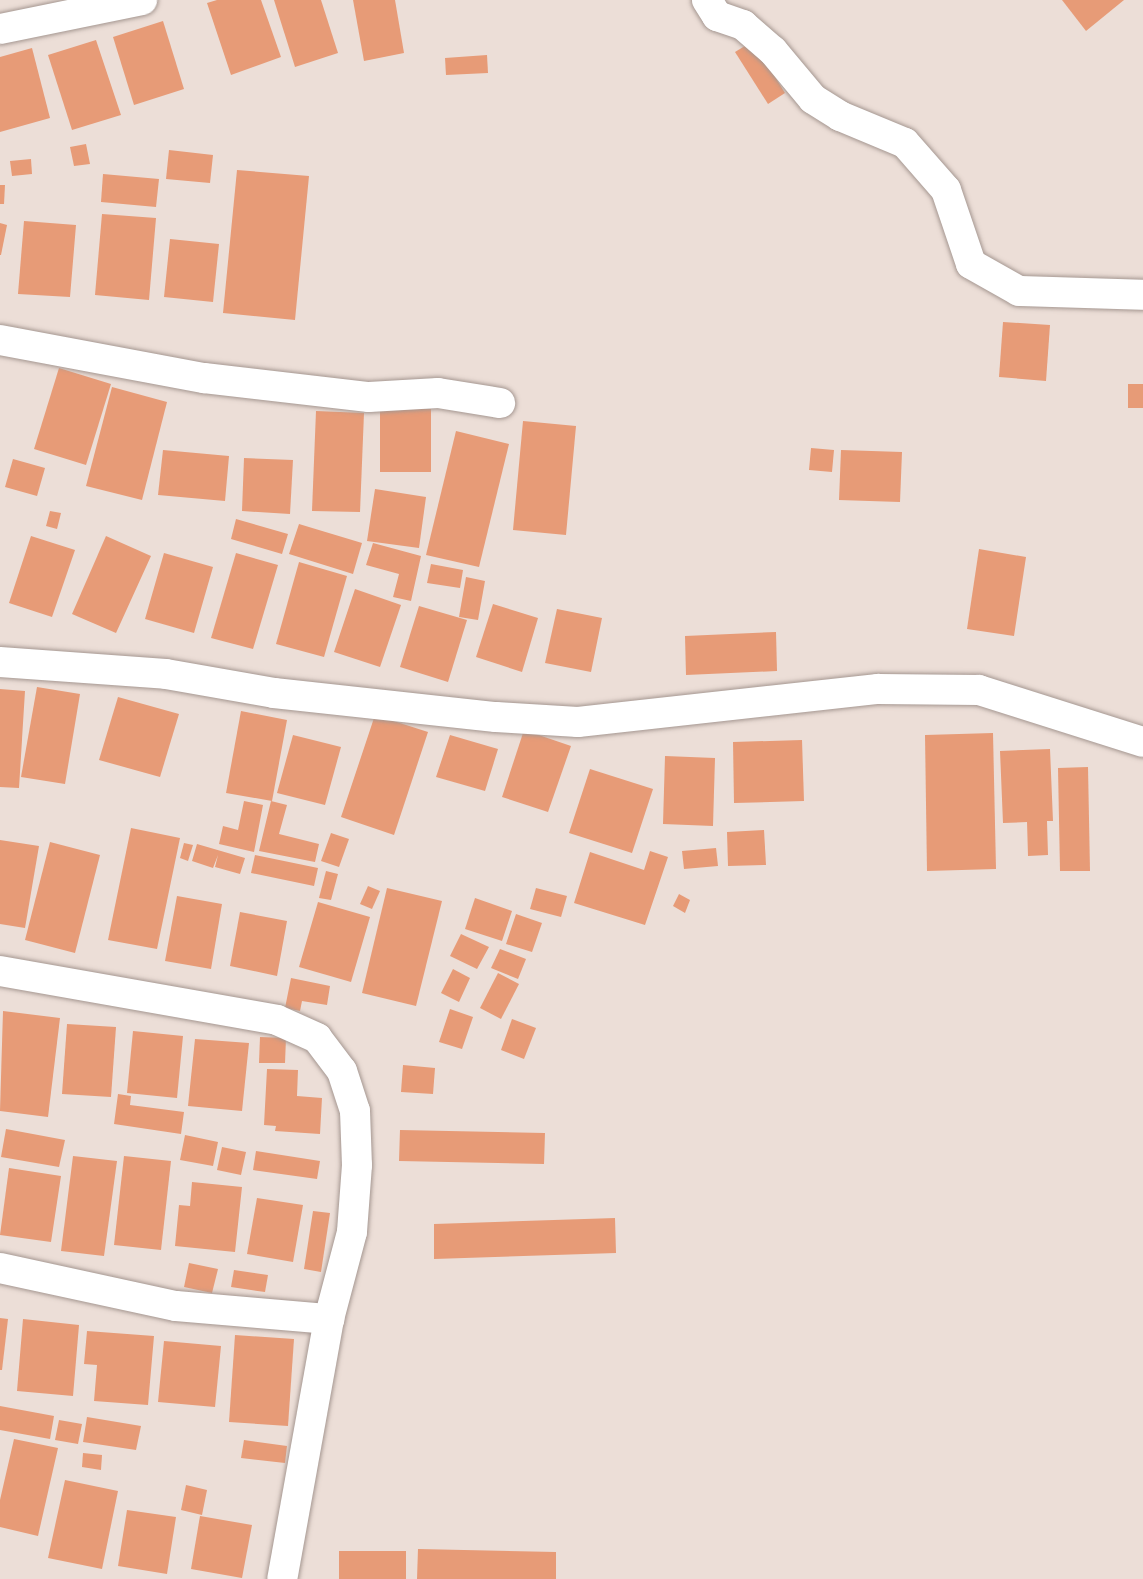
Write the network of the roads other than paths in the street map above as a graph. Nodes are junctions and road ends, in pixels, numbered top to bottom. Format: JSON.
{"nodes":[{"id":1,"x":142,"y":0,"type":"edge"},
{"id":2,"x":706,"y":0,"type":"edge"},
{"id":3,"x":0,"y":29,"type":"edge"},
{"id":4,"x":1143,"y":295,"type":"edge"},
{"id":5,"x":0,"y":340,"type":"edge"},
{"id":6,"x":500,"y":403,"type":"dead end"},
{"id":7,"x":0,"y":662,"type":"edge"},
{"id":8,"x":1143,"y":741,"type":"edge"},
{"id":9,"x":0,"y":971,"type":"edge"},
{"id":10,"x":0,"y":1268,"type":"edge"},
{"id":11,"x":329,"y":1320,"type":"junction"},
{"id":12,"x":282,"y":1579,"type":"edge"}],
"edges":[{"from":1,"to":3,"type":"street"},
{"from":2,"to":4,"type":"street"},
{"from":5,"to":6,"type":"street"},
{"from":7,"to":8,"type":"street"},
{"from":9,"to":11,"type":"street"},
{"from":10,"to":11,"type":"street"},
{"from":11,"to":12,"type":"street"}]}
